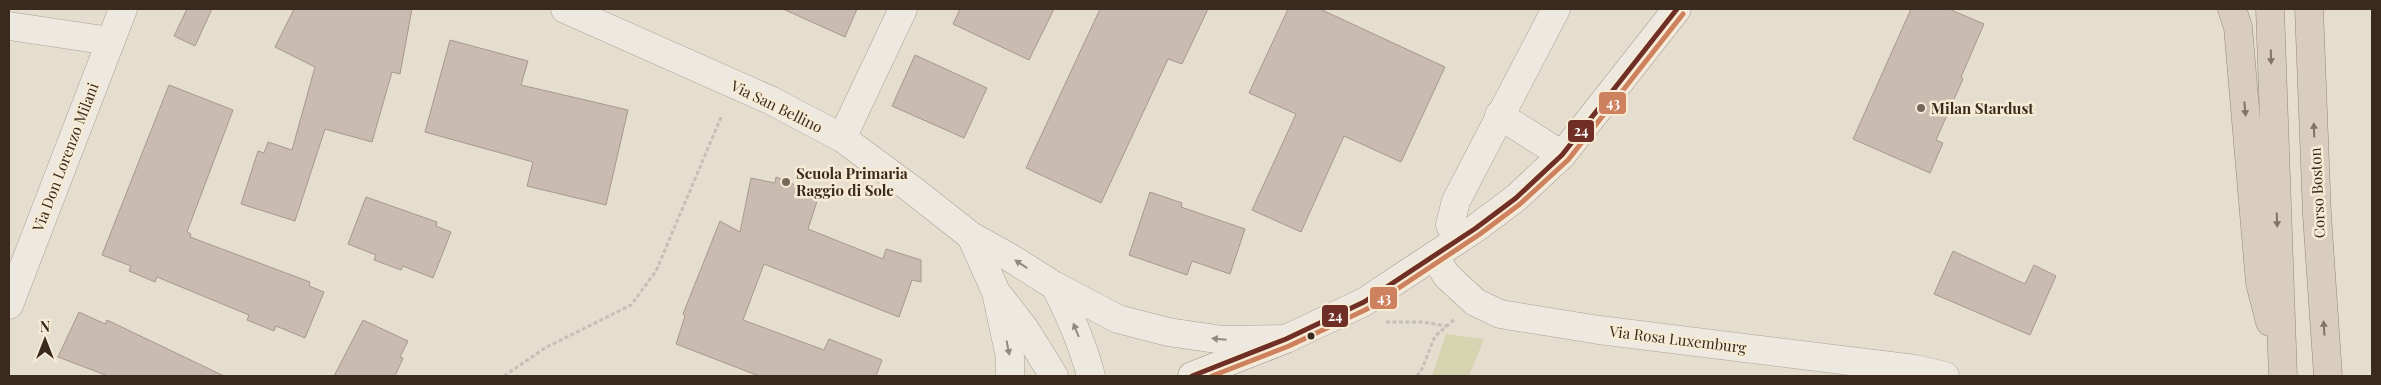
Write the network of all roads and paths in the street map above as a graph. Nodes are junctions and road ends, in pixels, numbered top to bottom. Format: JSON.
{"nodes":[{"id":1,"x":123,"y":9,"type":"edge"},
{"id":2,"x":565,"y":9,"type":"edge"},
{"id":3,"x":903,"y":9,"type":"edge"},
{"id":4,"x":1556,"y":9,"type":"edge"},
{"id":5,"x":1677,"y":9,"type":"edge"},
{"id":6,"x":2232,"y":9,"type":"edge"},
{"id":7,"x":2270,"y":9,"type":"edge"},
{"id":8,"x":2309,"y":9,"type":"edge"},
{"id":9,"x":9,"y":26,"type":"edge"},
{"id":10,"x":110,"y":41,"type":"junction"},
{"id":11,"x":722,"y":115,"type":"dead end"},
{"id":12,"x":1499,"y":115,"type":"junction"},
{"id":13,"x":842,"y":138,"type":"junction"},
{"id":14,"x":1562,"y":155,"type":"junction"},
{"id":15,"x":971,"y":236,"type":"junction"},
{"id":16,"x":1458,"y":240,"type":"junction"},
{"id":17,"x":1434,"y":256,"type":"junction"},
{"id":18,"x":1054,"y":286,"type":"junction"},
{"id":19,"x":996,"y":292,"type":"junction"},
{"id":20,"x":9,"y":305,"type":"edge"},
{"id":21,"x":1455,"y":319,"type":"dead end"},
{"id":22,"x":1286,"y":339,"type":"junction"},
{"id":23,"x":1422,"y":369,"type":"junction"},
{"id":24,"x":2283,"y":373,"type":"edge"},
{"id":25,"x":504,"y":376,"type":"edge"},
{"id":26,"x":1010,"y":376,"type":"edge"},
{"id":27,"x":1054,"y":376,"type":"edge"},
{"id":28,"x":1091,"y":376,"type":"edge"},
{"id":29,"x":1192,"y":376,"type":"edge"},
{"id":30,"x":1417,"y":376,"type":"edge"},
{"id":31,"x":1422,"y":376,"type":"edge"},
{"id":32,"x":1945,"y":376,"type":"edge"},
{"id":33,"x":2328,"y":376,"type":"edge"}],
"edges":[{"from":1,"to":10,"type":"street","name":"Via Don Lorenzo Milani"},
{"from":2,"to":13,"type":"street","name":"Via San Bellino"},
{"from":3,"to":13,"type":"street"},
{"from":4,"to":12,"type":"street"},
{"from":5,"to":14,"type":"street"},
{"from":6,"to":24,"type":"highway","one_way":true},
{"from":7,"to":24,"type":"highway","one_way":true},
{"from":33,"to":8,"type":"highway","name":"Corso Boston","one_way":true},
{"from":9,"to":10,"type":"street"},
{"from":10,"to":20,"type":"street","name":"Via Don Lorenzo Milani"},
{"from":11,"to":25,"type":"path"},
{"from":12,"to":14,"type":"street"},
{"from":12,"to":16,"type":"street"},
{"from":13,"to":15,"type":"street","name":"Via San Bellino"},
{"from":14,"to":16,"type":"street"},
{"from":18,"to":15,"type":"street","name":"Via San Bellino","one_way":true},
{"from":15,"to":19,"type":"street","name":"Via San Bellino"},
{"from":16,"to":17,"type":"street"},
{"from":17,"to":22,"type":"street"},
{"from":17,"to":32,"type":"street","name":"Via Rosa Luxemburg"},
{"from":22,"to":18,"type":"street","name":"Via San Bellino","one_way":true},
{"from":28,"to":18,"type":"street","name":"Via San Bellino","one_way":true},
{"from":19,"to":26,"type":"street","name":"Via San Bellino","one_way":true},
{"from":19,"to":27,"type":"street","name":"Via San Bellino"},
{"from":21,"to":23,"type":"path"},
{"from":22,"to":29,"type":"street"},
{"from":23,"to":30,"type":"path"},
{"from":23,"to":31,"type":"path"}]}
